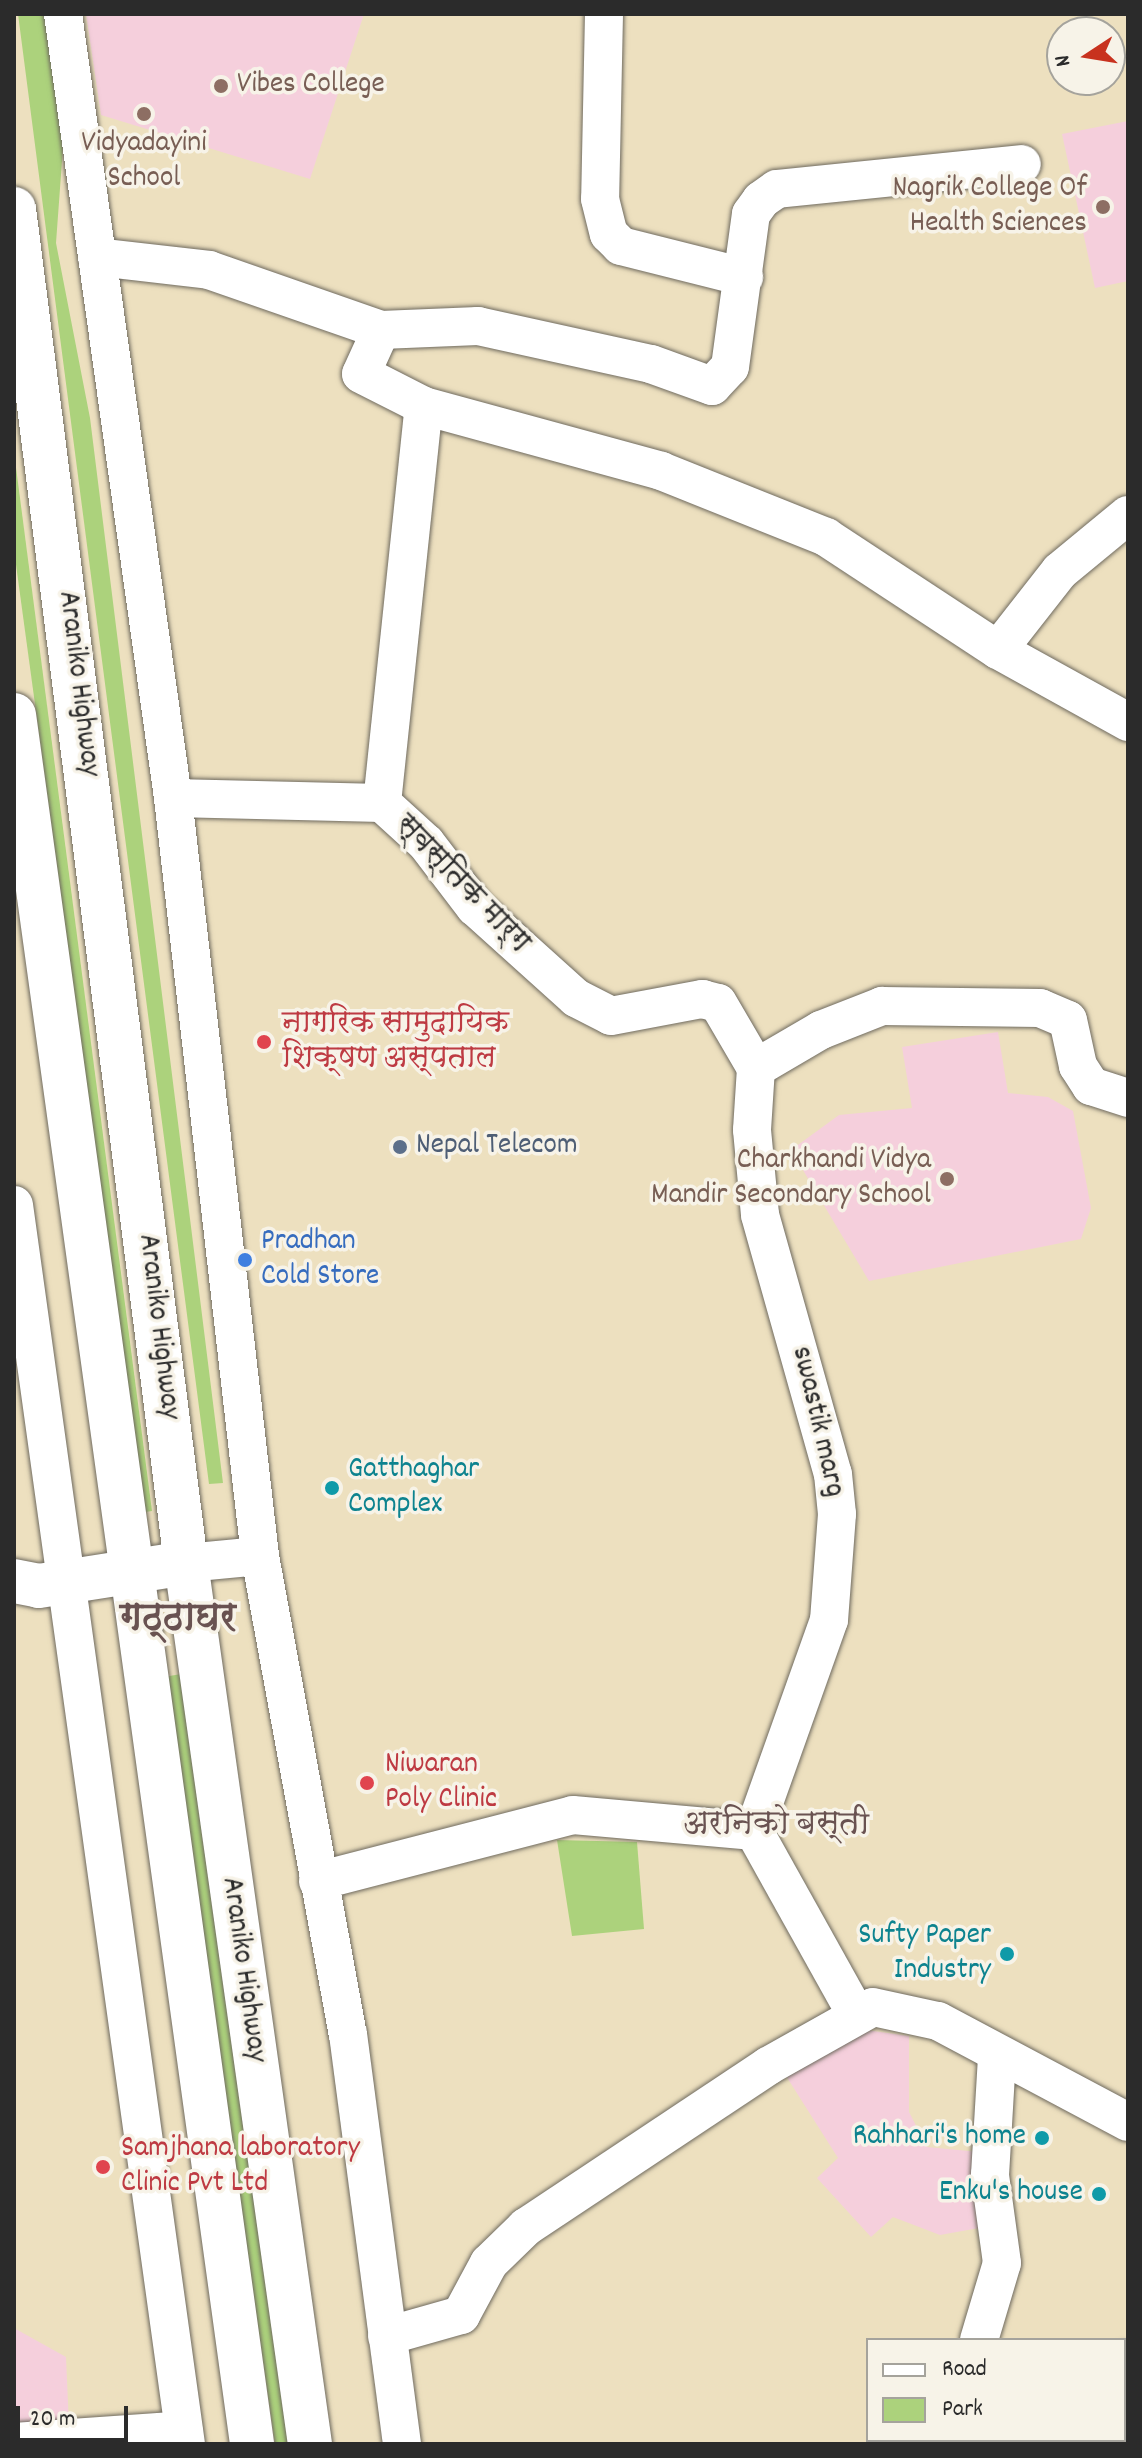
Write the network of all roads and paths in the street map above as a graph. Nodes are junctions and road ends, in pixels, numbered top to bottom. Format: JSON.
{"nodes":[{"id":1,"x":63,"y":14,"type":"edge"},
{"id":2,"x":604,"y":14,"type":"edge"},
{"id":3,"x":1022,"y":164,"type":"dead end"},
{"id":4,"x":14,"y":209,"type":"edge"},
{"id":5,"x":97,"y":257,"type":"junction"},
{"id":6,"x":744,"y":277,"type":"junction"},
{"id":7,"x":381,"y":330,"type":"junction"},
{"id":8,"x":424,"y":406,"type":"junction"},
{"id":9,"x":1127,"y":518,"type":"edge"},
{"id":10,"x":998,"y":650,"type":"junction"},
{"id":11,"x":14,"y":715,"type":"edge"},
{"id":12,"x":1128,"y":722,"type":"edge"},
{"id":13,"x":173,"y":798,"type":"junction"},
{"id":14,"x":382,"y":803,"type":"junction"},
{"id":15,"x":756,"y":1068,"type":"junction"},
{"id":16,"x":1128,"y":1098,"type":"edge"},
{"id":17,"x":14,"y":1205,"type":"edge"},
{"id":18,"x":260,"y":1556,"type":"junction"},
{"id":19,"x":186,"y":1563,"type":"junction"},
{"id":20,"x":128,"y":1572,"type":"junction"},
{"id":21,"x":14,"y":1581,"type":"edge"},
{"id":22,"x":66,"y":1582,"type":"junction"},
{"id":23,"x":754,"y":1831,"type":"junction"},
{"id":24,"x":318,"y":1881,"type":"junction"},
{"id":25,"x":856,"y":2014,"type":"junction"},
{"id":26,"x":997,"y":2058,"type":"junction"},
{"id":27,"x":1128,"y":2122,"type":"edge"},
{"id":28,"x":387,"y":2336,"type":"junction"},
{"id":29,"x":980,"y":2338,"type":"edge"},
{"id":30,"x":185,"y":2437,"type":"edge"},
{"id":31,"x":14,"y":2442,"type":"edge"},
{"id":32,"x":252,"y":2444,"type":"edge"},
{"id":33,"x":310,"y":2444,"type":"edge"},
{"id":34,"x":402,"y":2444,"type":"edge"}],
"edges":[{"from":1,"to":5,"type":"street"},
{"from":2,"to":6,"type":"street"},
{"from":3,"to":6,"type":"street"},
{"from":4,"to":19,"type":"main road","name":"Araniko Highway"},
{"from":5,"to":7,"type":"street"},
{"from":5,"to":13,"type":"street"},
{"from":6,"to":7,"type":"street"},
{"from":7,"to":8,"type":"street"},
{"from":8,"to":10,"type":"street"},
{"from":8,"to":14,"type":"street"},
{"from":9,"to":10,"type":"street"},
{"from":10,"to":12,"type":"street"},
{"from":11,"to":20,"type":"main road","name":"Araniko Highway"},
{"from":13,"to":14,"type":"street"},
{"from":13,"to":18,"type":"street"},
{"from":14,"to":15,"type":"street","name":"स्वस्तिक मार्ग"},
{"from":15,"to":16,"type":"street"},
{"from":15,"to":23,"type":"street","name":"swastik marg"},
{"from":17,"to":22,"type":"street"},
{"from":18,"to":19,"type":"street"},
{"from":18,"to":24,"type":"street"},
{"from":19,"to":20,"type":"main road"},
{"from":19,"to":33,"type":"main road","name":"Araniko Highway"},
{"from":20,"to":22,"type":"main road"},
{"from":20,"to":32,"type":"main road","name":"Araniko Highway"},
{"from":21,"to":22,"type":"main road"},
{"from":22,"to":30,"type":"street"},
{"from":23,"to":24,"type":"street"},
{"from":23,"to":25,"type":"street"},
{"from":24,"to":28,"type":"street"},
{"from":25,"to":26,"type":"street"},
{"from":25,"to":28,"type":"street"},
{"from":26,"to":27,"type":"street"},
{"from":26,"to":29,"type":"street"},
{"from":28,"to":34,"type":"street"},
{"from":30,"to":31,"type":"street"}]}
